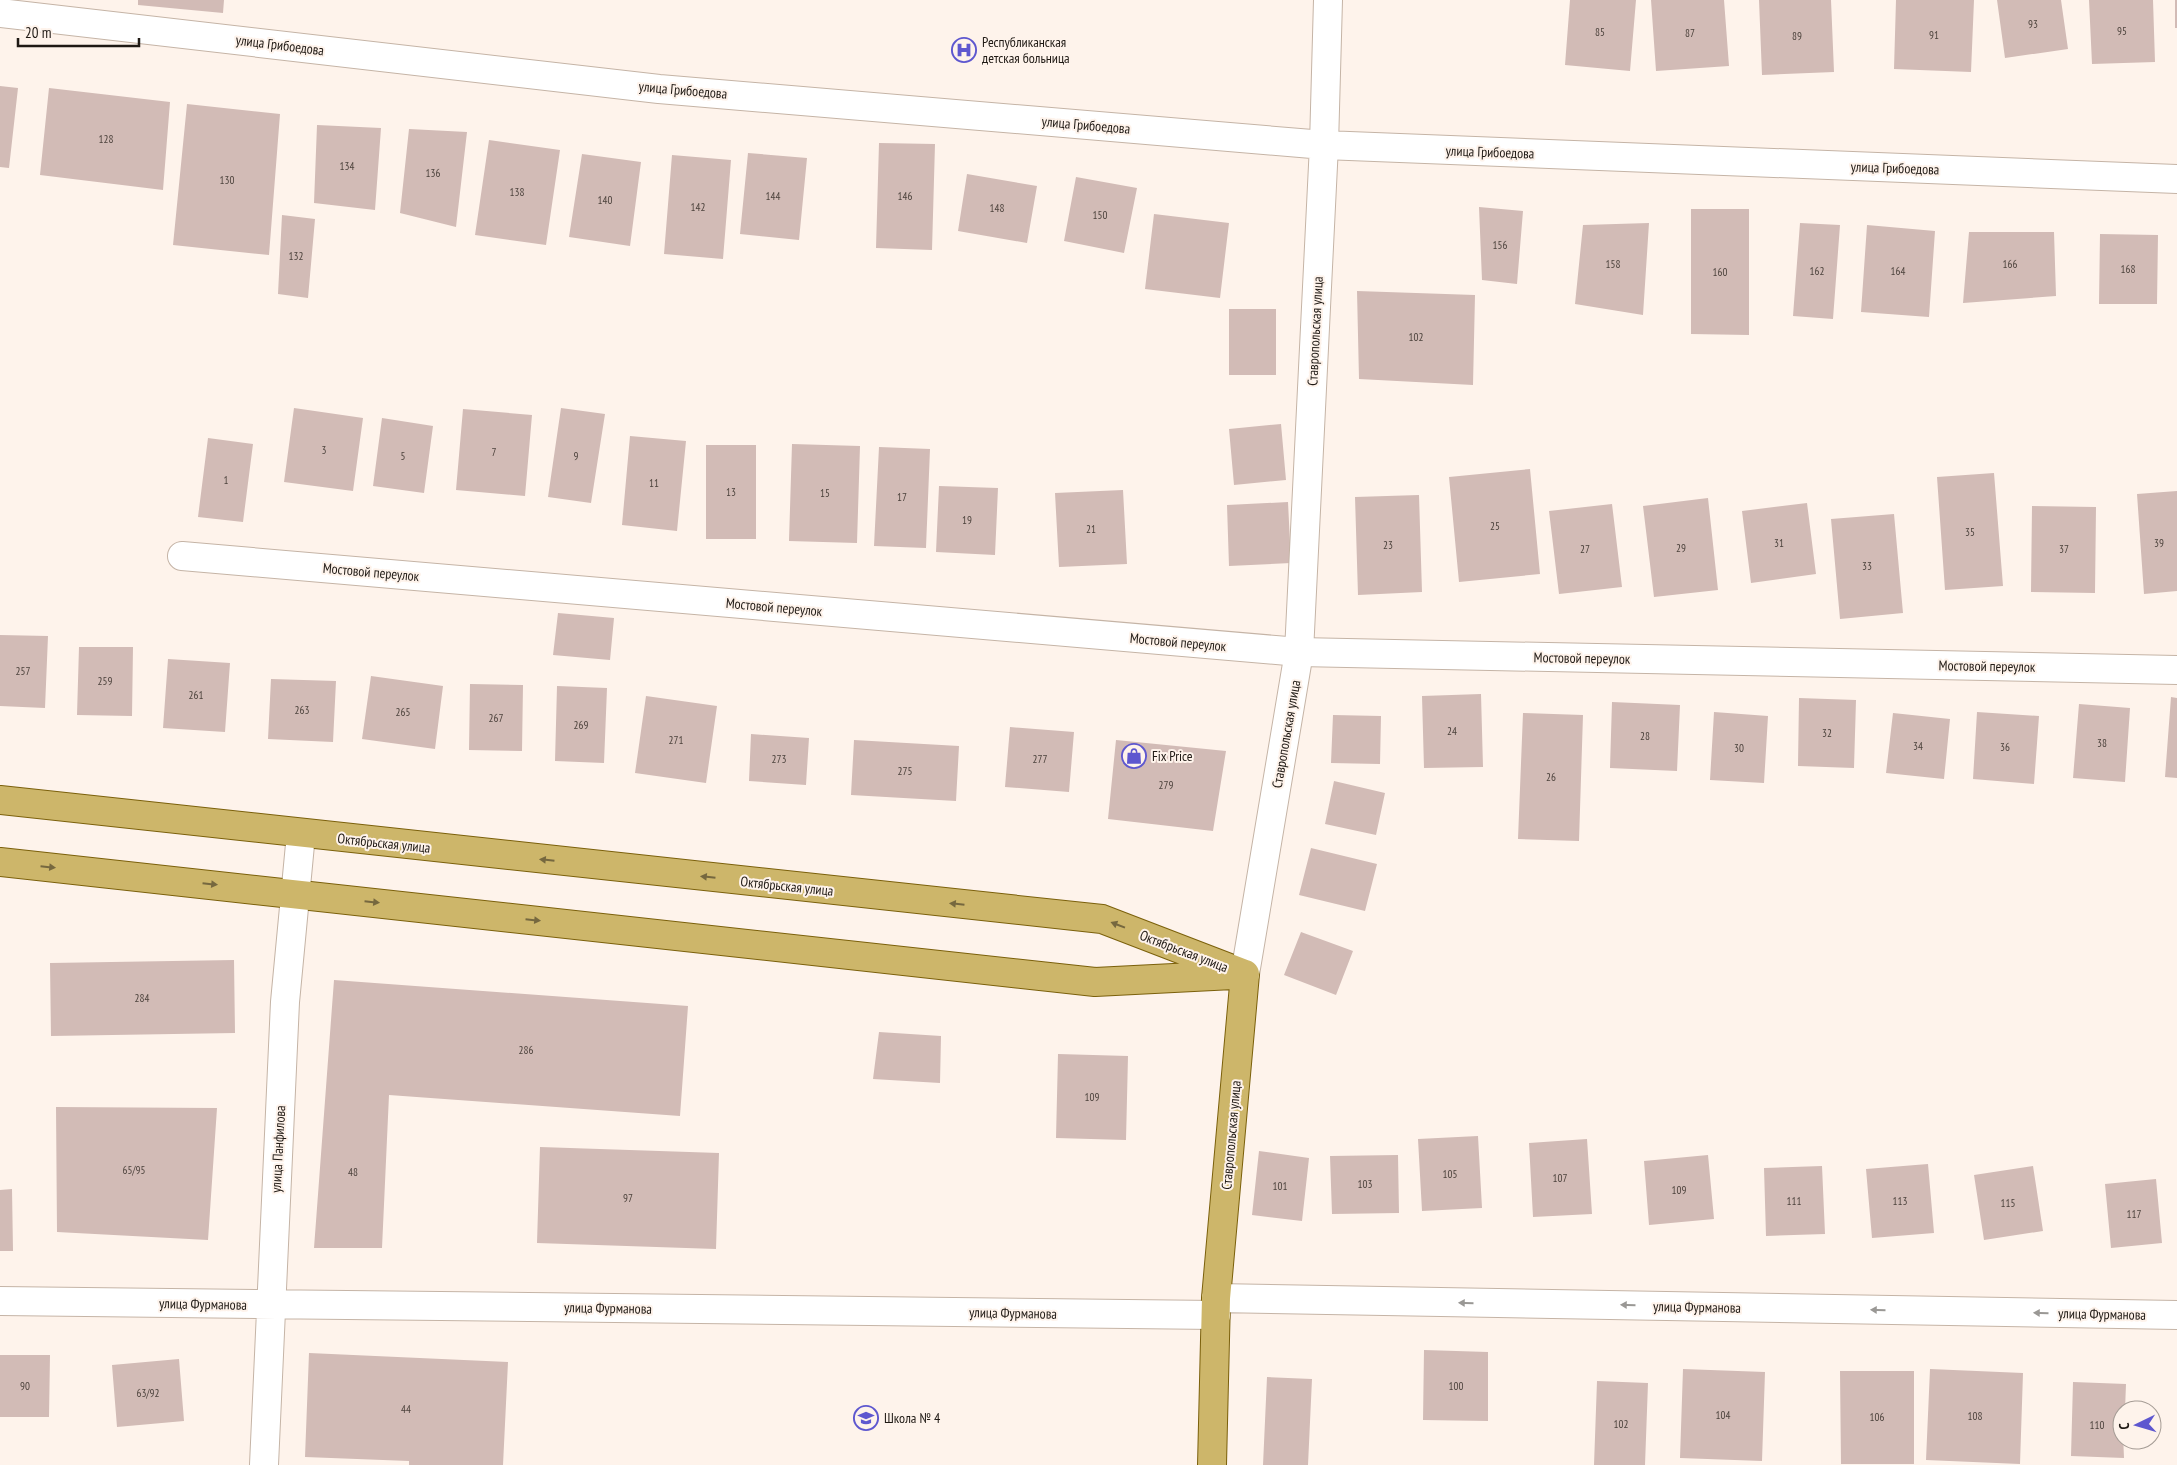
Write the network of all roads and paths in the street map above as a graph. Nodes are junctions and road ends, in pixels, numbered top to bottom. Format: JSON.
{"nodes":[{"id":1,"x":1328,"y":0,"type":"edge"},
{"id":2,"x":0,"y":13,"type":"edge"},
{"id":3,"x":1324,"y":145,"type":"junction"},
{"id":4,"x":2177,"y":179,"type":"edge"},
{"id":5,"x":182,"y":556,"type":"dead end"},
{"id":6,"x":1300,"y":652,"type":"junction"},
{"id":7,"x":2177,"y":670,"type":"edge"},
{"id":8,"x":0,"y":800,"type":"edge"},
{"id":9,"x":301,"y":834,"type":"junction"},
{"id":10,"x":0,"y":862,"type":"edge"},
{"id":11,"x":296,"y":893,"type":"junction"},
{"id":12,"x":1245,"y":974,"type":"junction"},
{"id":13,"x":0,"y":1301,"type":"edge"},
{"id":14,"x":271,"y":1304,"type":"junction"},
{"id":15,"x":1216,"y":1307,"type":"junction"},
{"id":16,"x":2177,"y":1315,"type":"edge"},
{"id":17,"x":264,"y":1465,"type":"edge"},
{"id":18,"x":1212,"y":1465,"type":"edge"}],
"edges":[{"from":1,"to":3,"type":"street","name":"Ставропольская улица"},
{"from":2,"to":3,"type":"street","name":"улица Грибоедова"},
{"from":3,"to":4,"type":"street","name":"улица Грибоедова"},
{"from":3,"to":6,"type":"street","name":"Ставропольская улица"},
{"from":5,"to":6,"type":"street","name":"Мостовой переулок"},
{"from":6,"to":7,"type":"street","name":"Мостовой переулок"},
{"from":6,"to":12,"type":"street","name":"Ставропольская улица"},
{"from":8,"to":9,"type":"main road","name":"Октябрьская улица"},
{"from":9,"to":11,"type":"street","name":"улица Панфилова"},
{"from":12,"to":9,"type":"main road","name":"Октябрьская улица","one_way":true},
{"from":10,"to":11,"type":"main road","name":"Октябрьская улица","one_way":true},
{"from":11,"to":12,"type":"main road","name":"Октябрьская улица","one_way":true},
{"from":11,"to":14,"type":"street","name":"улица Панфилова"},
{"from":12,"to":15,"type":"main road","name":"Ставропольская улица"},
{"from":13,"to":14,"type":"street","name":"улица Фурманова"},
{"from":14,"to":15,"type":"street","name":"улица Фурманова"},
{"from":14,"to":17,"type":"street","name":"улица Панфилова"},
{"from":16,"to":15,"type":"street","name":"улица Фурманова","one_way":true},
{"from":15,"to":18,"type":"main road","name":"Ставропольская улица"}]}
